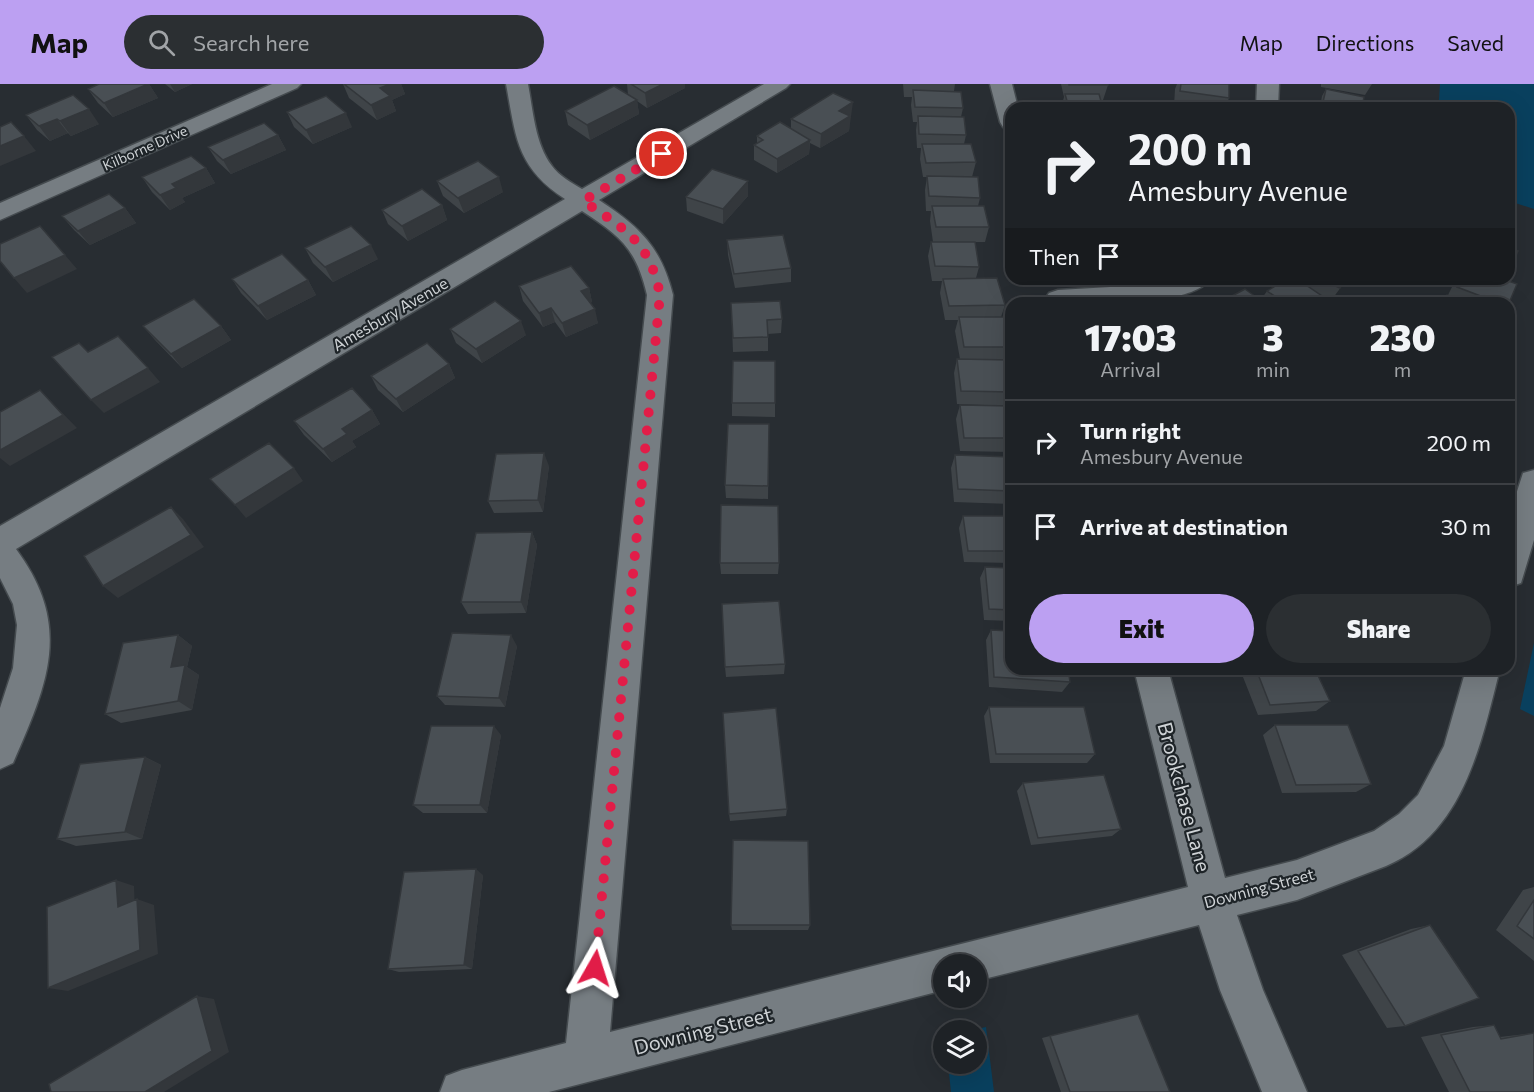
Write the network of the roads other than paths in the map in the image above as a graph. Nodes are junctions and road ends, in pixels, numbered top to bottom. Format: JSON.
{"nodes":[{"id":1,"x":290,"y":84,"type":"edge"},
{"id":2,"x":517,"y":84,"type":"edge"},
{"id":3,"x":779,"y":84,"type":"edge"},
{"id":4,"x":1001,"y":84,"type":"edge"},
{"id":5,"x":1268,"y":84,"type":"edge"},
{"id":6,"x":1006,"y":102,"type":"edge"},
{"id":7,"x":1267,"y":102,"type":"edge"},
{"id":8,"x":583,"y":201,"type":"junction"},
{"id":9,"x":0,"y":212,"type":"edge"},
{"id":10,"x":1181,"y":285,"type":"edge"},
{"id":11,"x":1056,"y":294,"type":"edge"},
{"id":12,"x":1534,"y":482,"type":"edge"},
{"id":13,"x":0,"y":542,"type":"edge"},
{"id":14,"x":1515,"y":551,"type":"edge"},
{"id":15,"x":0,"y":552,"type":"edge"},
{"id":16,"x":1153,"y":675,"type":"edge"},
{"id":17,"x":1481,"y":675,"type":"edge"},
{"id":18,"x":0,"y":751,"type":"edge"},
{"id":19,"x":1212,"y":901,"type":"junction"},
{"id":20,"x":987,"y":958,"type":"edge"},
{"id":21,"x":933,"y":972,"type":"edge"},
{"id":22,"x":586,"y":1060,"type":"junction"},
{"id":23,"x":462,"y":1092,"type":"edge"},
{"id":24,"x":1285,"y":1092,"type":"edge"}],
"edges":[{"from":1,"to":9,"type":"street","name":"Kilborne Drive"},
{"from":2,"to":8,"type":"street"},
{"from":3,"to":8,"type":"street","name":"Amesbury Avenue"},
{"from":4,"to":6,"type":"street"},
{"from":5,"to":7,"type":"street"},
{"from":8,"to":13,"type":"street","name":"Amesbury Avenue"},
{"from":8,"to":22,"type":"street"},
{"from":10,"to":11,"type":"street"},
{"from":12,"to":14,"type":"street"},
{"from":15,"to":18,"type":"street"},
{"from":16,"to":19,"type":"street","name":"Brookchase Lane"},
{"from":17,"to":19,"type":"street","name":"Downing Street"},
{"from":19,"to":20,"type":"street","name":"Downing Street"},
{"from":19,"to":24,"type":"street","name":"Brookchase Lane"},
{"from":21,"to":22,"type":"street","name":"Downing Street"},
{"from":22,"to":23,"type":"street","name":"Downing Street"}]}
